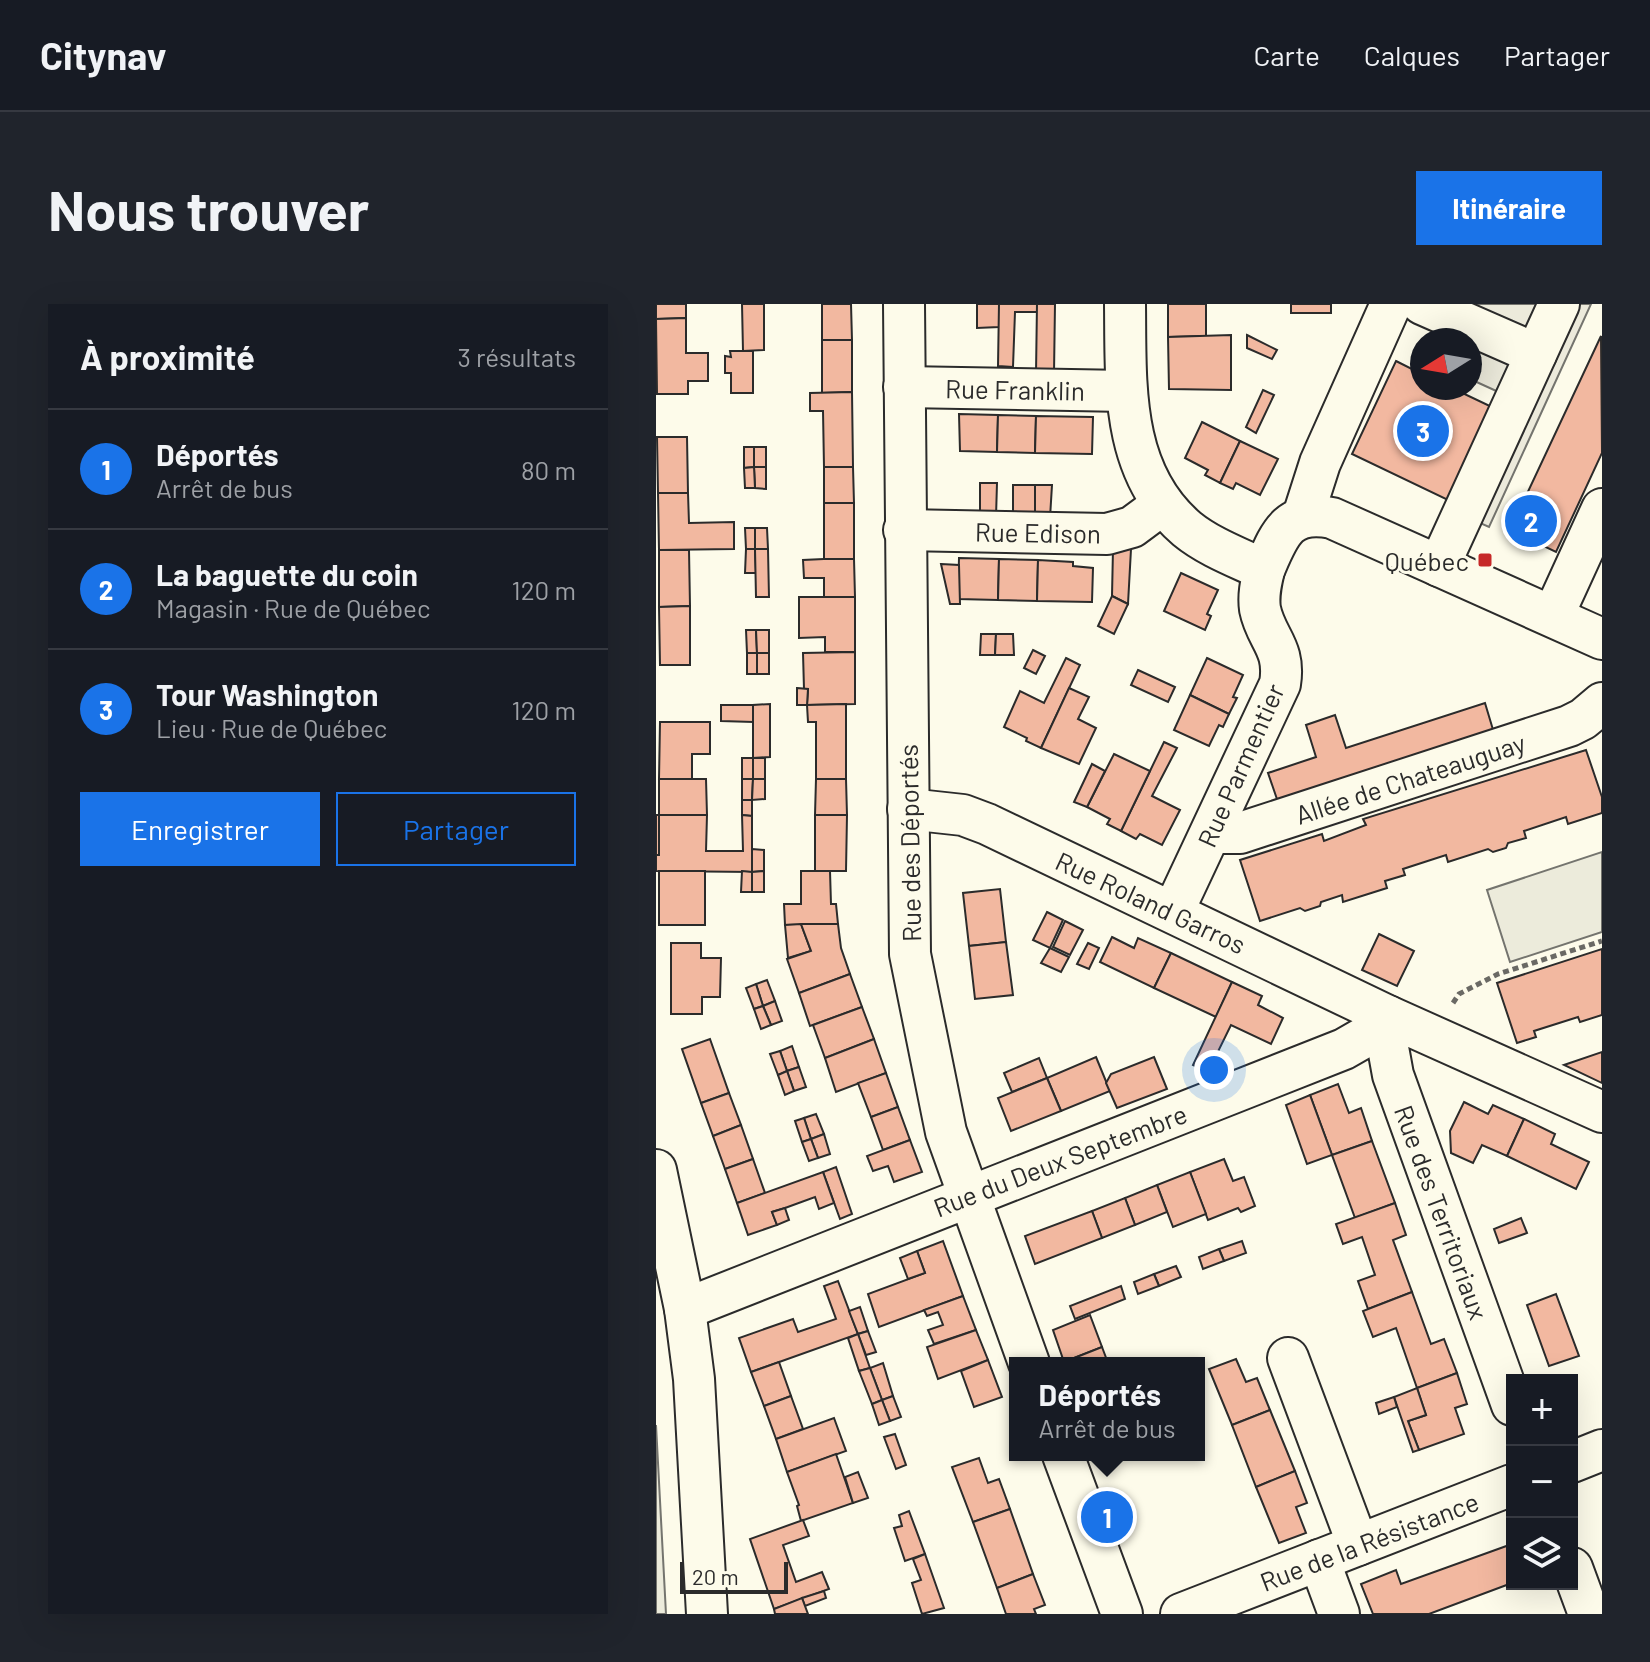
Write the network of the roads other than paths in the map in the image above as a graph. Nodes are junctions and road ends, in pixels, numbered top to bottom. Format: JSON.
{"nodes":[{"id":1,"x":904,"y":304,"type":"edge"},
{"id":2,"x":1125,"y":304,"type":"edge"},
{"id":3,"x":1391,"y":304,"type":"edge"},
{"id":4,"x":1422,"y":304,"type":"edge"},
{"id":5,"x":1559,"y":304,"type":"edge"},
{"id":6,"x":1536,"y":354,"type":"junction"},
{"id":7,"x":904,"y":387,"type":"junction"},
{"id":8,"x":1126,"y":391,"type":"junction"},
{"id":9,"x":1163,"y":504,"type":"junction"},
{"id":10,"x":1602,"y":509,"type":"edge"},
{"id":11,"x":1303,"y":516,"type":"junction"},
{"id":12,"x":904,"y":530,"type":"junction"},
{"id":13,"x":1439,"y":566,"type":"junction"},
{"id":14,"x":1264,"y":570,"type":"junction"},
{"id":15,"x":1553,"y":616,"type":"junction"},
{"id":16,"x":1602,"y":639,"type":"edge"},
{"id":17,"x":1602,"y":703,"type":"edge"},
{"id":18,"x":908,"y":809,"type":"junction"},
{"id":19,"x":1211,"y":833,"type":"junction"},
{"id":20,"x":1173,"y":912,"type":"junction"},
{"id":21,"x":1388,"y":1016,"type":"junction"},
{"id":22,"x":1594,"y":1102,"type":"edge"},
{"id":23,"x":656,"y":1170,"type":"edge"},
{"id":24,"x":967,"y":1196,"type":"junction"},
{"id":25,"x":685,"y":1309,"type":"junction"},
{"id":26,"x":1027,"y":1357,"type":"edge"},
{"id":27,"x":1288,"y":1358,"type":"dead end"},
{"id":28,"x":1506,"y":1388,"type":"edge"},
{"id":29,"x":1602,"y":1450,"type":"edge"},
{"id":30,"x":1578,"y":1460,"type":"edge"},
{"id":31,"x":1065,"y":1461,"type":"edge"},
{"id":32,"x":1506,"y":1487,"type":"edge"},
{"id":33,"x":1358,"y":1545,"type":"junction"},
{"id":34,"x":1319,"y":1560,"type":"junction"},
{"id":35,"x":1578,"y":1584,"type":"edge"},
{"id":36,"x":707,"y":1614,"type":"edge"},
{"id":37,"x":1122,"y":1614,"type":"edge"},
{"id":38,"x":1181,"y":1614,"type":"edge"},
{"id":39,"x":1339,"y":1614,"type":"edge"},
{"id":40,"x":1589,"y":1614,"type":"edge"}],
"edges":[{"from":1,"to":7,"type":"street","name":"Rue des Déportés"},
{"from":2,"to":8,"type":"street"},
{"from":3,"to":11,"type":"street"},
{"from":4,"to":6,"type":"street"},
{"from":5,"to":6,"type":"street"},
{"from":6,"to":13,"type":"street"},
{"from":7,"to":8,"type":"street","name":"Rue Franklin"},
{"from":7,"to":12,"type":"street","name":"Rue des Déportés"},
{"from":8,"to":9,"type":"street"},
{"from":9,"to":12,"type":"street","name":"Rue Edison"},
{"from":9,"to":14,"type":"street"},
{"from":10,"to":15,"type":"street"},
{"from":11,"to":13,"type":"street"},
{"from":11,"to":14,"type":"street","name":"Rue Parmentier"},
{"from":12,"to":18,"type":"street","name":"Rue des Déportés"},
{"from":13,"to":15,"type":"street"},
{"from":14,"to":19,"type":"street","name":"Rue Parmentier"},
{"from":15,"to":16,"type":"street"},
{"from":17,"to":19,"type":"street","name":"Allée de Chateauguay"},
{"from":18,"to":20,"type":"street","name":"Rue Roland Garros"},
{"from":18,"to":24,"type":"street","name":"Rue des Déportés"},
{"from":19,"to":20,"type":"street","name":"Rue Parmentier"},
{"from":20,"to":21,"type":"street","name":"Rue Roland Garros"},
{"from":21,"to":22,"type":"street"},
{"from":21,"to":24,"type":"street","name":"Rue du Deux Septembre"},
{"from":21,"to":28,"type":"street","name":"Rue des Territoriaux"},
{"from":23,"to":25,"type":"street"},
{"from":24,"to":25,"type":"street","name":"Rue du Deux Septembre"},
{"from":24,"to":26,"type":"street","name":"Rue des Déportés"},
{"from":25,"to":36,"type":"street"},
{"from":27,"to":33,"type":"street"},
{"from":29,"to":30,"type":"street"},
{"from":31,"to":37,"type":"street"},
{"from":32,"to":33,"type":"street","name":"Rue de la Résistance"},
{"from":33,"to":34,"type":"street","name":"Rue de la Résistance"},
{"from":34,"to":38,"type":"street","name":"Rue de la Résistance"},
{"from":34,"to":39,"type":"street"},
{"from":35,"to":40,"type":"street"}]}
